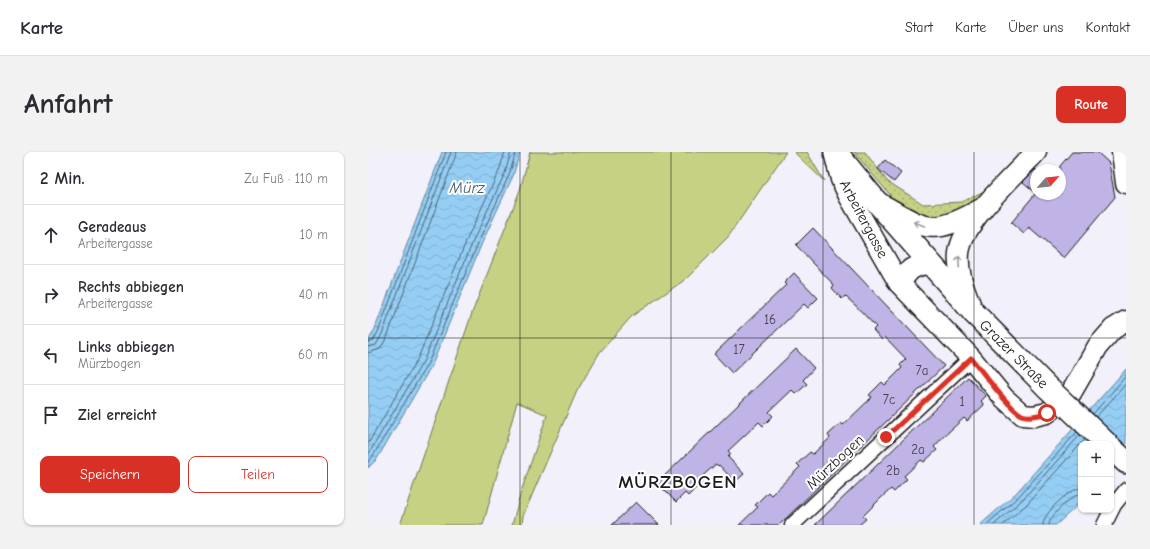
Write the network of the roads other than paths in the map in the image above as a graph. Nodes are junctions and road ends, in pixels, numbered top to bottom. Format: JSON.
{"nodes":[{"id":1,"x":835,"y":152,"type":"edge"},
{"id":2,"x":1036,"y":152,"type":"edge"},
{"id":3,"x":1122,"y":152,"type":"edge"},
{"id":4,"x":1126,"y":183,"type":"edge"},
{"id":5,"x":875,"y":200,"type":"junction"},
{"id":6,"x":983,"y":208,"type":"junction"},
{"id":7,"x":929,"y":262,"type":"junction"},
{"id":8,"x":899,"y":283,"type":"junction"},
{"id":9,"x":974,"y":313,"type":"junction"},
{"id":10,"x":1126,"y":321,"type":"edge"},
{"id":11,"x":971,"y":358,"type":"junction"},
{"id":12,"x":1104,"y":441,"type":"edge"},
{"id":13,"x":1114,"y":451,"type":"edge"},
{"id":14,"x":1126,"y":462,"type":"edge"},
{"id":15,"x":1126,"y":490,"type":"edge"},
{"id":16,"x":792,"y":525,"type":"edge"},
{"id":17,"x":1104,"y":525,"type":"edge"}],
"edges":[{"from":1,"to":5,"type":"main road","name":"Grazer Straße"},
{"from":1,"to":8,"type":"street","name":"Arbeitergasse"},
{"from":2,"to":6,"type":"street","name":"Grazer Straße"},
{"from":3,"to":4,"type":"street"},
{"from":6,"to":5,"type":"street","name":"Grazer Straße","one_way":true},
{"from":5,"to":7,"type":"main road","name":"Grazer Straße"},
{"from":9,"to":6,"type":"street","name":"Grazer Straße","one_way":true},
{"from":7,"to":8,"type":"street"},
{"from":7,"to":9,"type":"main road","name":"Grazer Straße"},
{"from":8,"to":11,"type":"street","name":"Arbeitergasse"},
{"from":9,"to":12,"type":"main road","name":"Grazer Straße","bridge":true},
{"from":10,"to":11,"type":"street","name":"Arbeitergasse"},
{"from":11,"to":16,"type":"street","name":"Mürzbogen"},
{"from":13,"to":14,"type":"main road"},
{"from":15,"to":17,"type":"street"}]}
